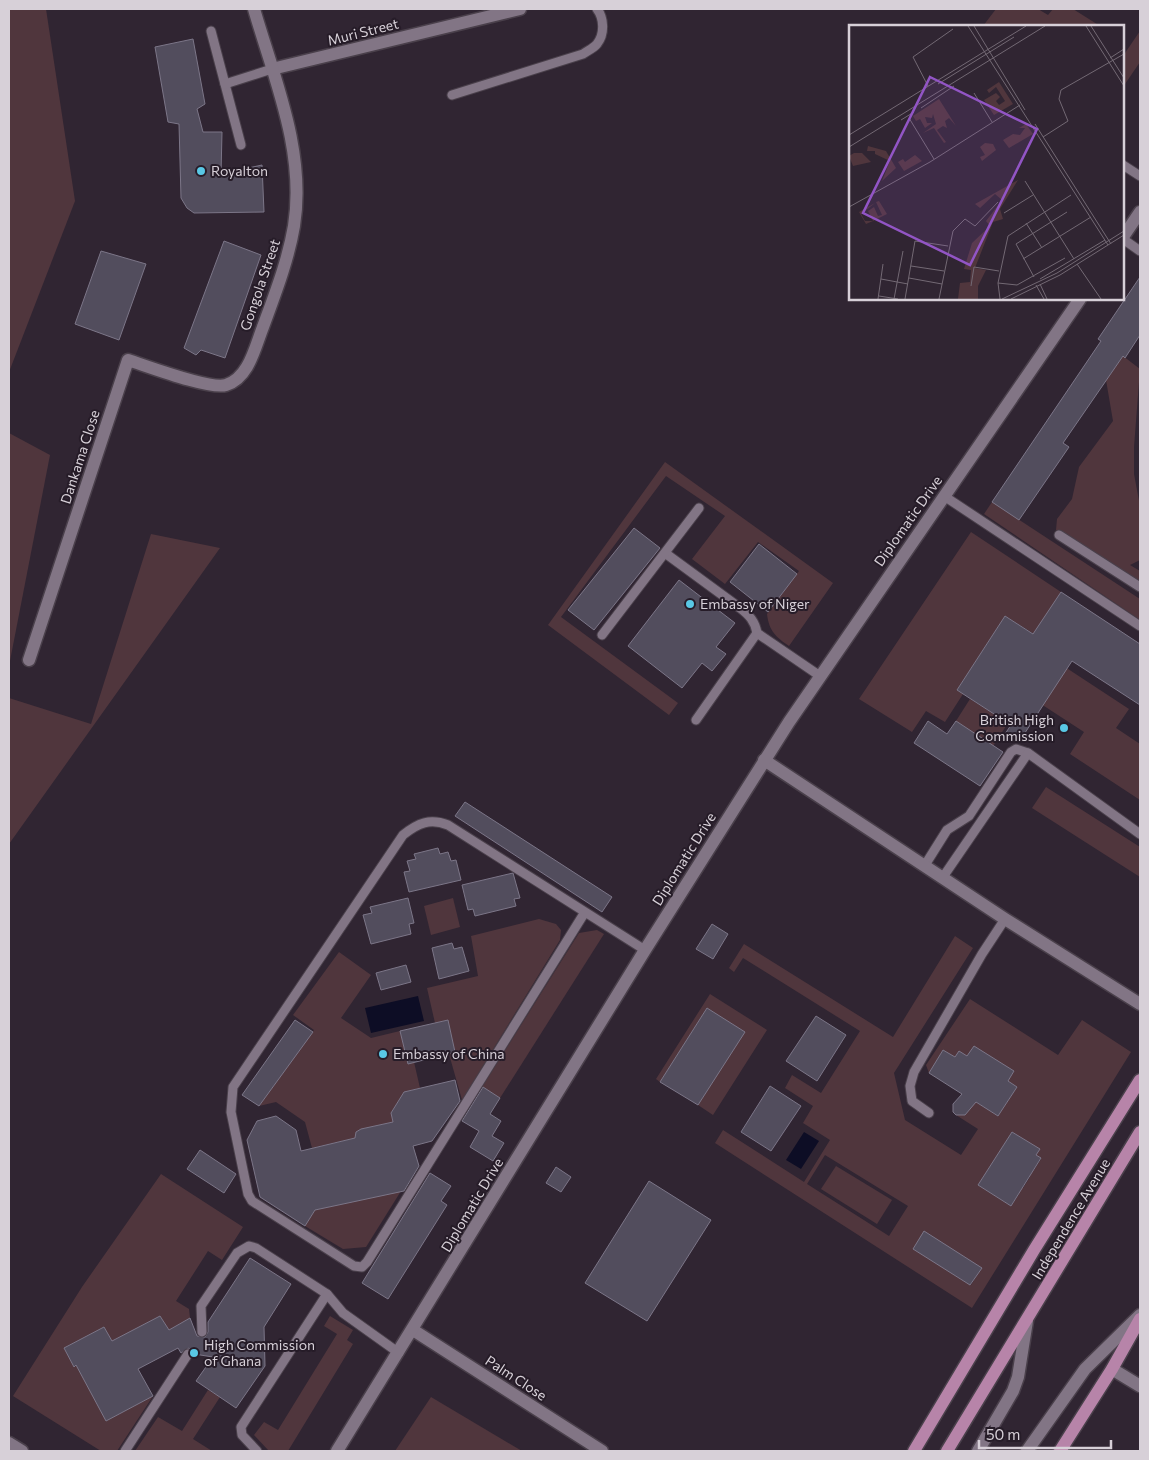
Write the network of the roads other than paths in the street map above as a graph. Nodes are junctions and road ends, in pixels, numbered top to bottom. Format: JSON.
{"nodes":[{"id":1,"x":254,"y":9,"type":"edge"},
{"id":2,"x":520,"y":9,"type":"edge"},
{"id":3,"x":597,"y":9,"type":"edge"},
{"id":4,"x":211,"y":32,"type":"dead end"},
{"id":5,"x":272,"y":69,"type":"junction"},
{"id":6,"x":225,"y":84,"type":"junction"},
{"id":7,"x":452,"y":95,"type":"dead end"},
{"id":8,"x":241,"y":145,"type":"dead end"},
{"id":9,"x":1124,"y":166,"type":"edge"},
{"id":10,"x":1140,"y":176,"type":"edge"},
{"id":11,"x":1140,"y":212,"type":"edge"},
{"id":12,"x":1124,"y":236,"type":"edge"},
{"id":13,"x":1124,"y":239,"type":"edge"},
{"id":14,"x":1140,"y":251,"type":"edge"},
{"id":15,"x":1079,"y":300,"type":"edge"},
{"id":16,"x":226,"y":385,"type":"joint"},
{"id":17,"x":944,"y":496,"type":"junction"},
{"id":18,"x":698,"y":508,"type":"dead end"},
{"id":19,"x":1059,"y":535,"type":"dead end"},
{"id":20,"x":665,"y":552,"type":"junction"},
{"id":21,"x":1140,"y":587,"type":"edge"},
{"id":22,"x":1140,"y":626,"type":"edge"},
{"id":23,"x":757,"y":633,"type":"junction"},
{"id":24,"x":602,"y":635,"type":"dead end"},
{"id":25,"x":29,"y":660,"type":"dead end"},
{"id":26,"x":820,"y":676,"type":"junction"},
{"id":27,"x":696,"y":720,"type":"dead end"},
{"id":28,"x":1028,"y":753,"type":"junction"},
{"id":29,"x":764,"y":760,"type":"junction"},
{"id":30,"x":1140,"y":834,"type":"edge"},
{"id":31,"x":925,"y":865,"type":"junction"},
{"id":32,"x":943,"y":877,"type":"junction"},
{"id":33,"x":584,"y":912,"type":"junction"},
{"id":34,"x":1005,"y":919,"type":"junction"},
{"id":35,"x":645,"y":950,"type":"junction"},
{"id":36,"x":1140,"y":1004,"type":"edge"},
{"id":37,"x":1140,"y":1080,"type":"edge"},
{"id":38,"x":929,"y":1113,"type":"dead end"},
{"id":39,"x":1140,"y":1132,"type":"edge"},
{"id":40,"x":328,"y":1294,"type":"junction"},
{"id":41,"x":1140,"y":1315,"type":"edge"},
{"id":42,"x":1140,"y":1319,"type":"edge"},
{"id":43,"x":1027,"y":1321,"type":"junction"},
{"id":44,"x":413,"y":1330,"type":"junction"},
{"id":45,"x":202,"y":1332,"type":"dead end"},
{"id":46,"x":399,"y":1353,"type":"junction"},
{"id":47,"x":188,"y":1354,"type":"dead end"},
{"id":48,"x":1112,"y":1369,"type":"junction"},
{"id":49,"x":1140,"y":1386,"type":"edge"},
{"id":50,"x":9,"y":1443,"type":"edge"},
{"id":51,"x":22,"y":1451,"type":"edge"},
{"id":52,"x":125,"y":1451,"type":"edge"},
{"id":53,"x":257,"y":1451,"type":"edge"},
{"id":54,"x":337,"y":1451,"type":"edge"},
{"id":55,"x":602,"y":1451,"type":"edge"},
{"id":56,"x":914,"y":1451,"type":"edge"},
{"id":57,"x":947,"y":1451,"type":"edge"},
{"id":58,"x":978,"y":1451,"type":"edge"},
{"id":59,"x":1027,"y":1451,"type":"edge"},
{"id":60,"x":1060,"y":1451,"type":"edge"}],
"edges":[{"from":1,"to":5,"type":"street","name":"Gongola Street"},
{"from":2,"to":5,"type":"street","name":"Muri Street"},
{"from":3,"to":7,"type":"lane"},
{"from":4,"to":6,"type":"lane"},
{"from":5,"to":6,"type":"lane"},
{"from":5,"to":16,"type":"street","name":"Gongola Street"},
{"from":6,"to":8,"type":"lane"},
{"from":9,"to":10,"type":"lane"},
{"from":11,"to":12,"type":"street"},
{"from":13,"to":14,"type":"lane"},
{"from":15,"to":17,"type":"street","name":"Diplomatic Drive"},
{"from":16,"to":25,"type":"street","name":"Dankama Close"},
{"from":17,"to":22,"type":"lane"},
{"from":17,"to":26,"type":"street","name":"Diplomatic Drive"},
{"from":18,"to":20,"type":"lane"},
{"from":19,"to":21,"type":"lane"},
{"from":20,"to":23,"type":"lane"},
{"from":20,"to":24,"type":"lane"},
{"from":23,"to":26,"type":"lane"},
{"from":23,"to":27,"type":"lane"},
{"from":26,"to":29,"type":"street","name":"Diplomatic Drive"},
{"from":28,"to":30,"type":"lane"},
{"from":28,"to":31,"type":"lane"},
{"from":28,"to":32,"type":"lane"},
{"from":29,"to":31,"type":"street"},
{"from":29,"to":35,"type":"street","name":"Diplomatic Drive"},
{"from":31,"to":32,"type":"street"},
{"from":32,"to":34,"type":"street"},
{"from":33,"to":33,"type":"lane"},
{"from":33,"to":35,"type":"lane"},
{"from":34,"to":36,"type":"street"},
{"from":34,"to":38,"type":"lane"},
{"from":35,"to":44,"type":"street","name":"Diplomatic Drive"},
{"from":37,"to":56,"type":"main road"},
{"from":39,"to":43,"type":"main road","name":"Independence Avenue"},
{"from":40,"to":45,"type":"lane"},
{"from":40,"to":46,"type":"lane"},
{"from":40,"to":53,"type":"lane"},
{"from":41,"to":59,"type":"street"},
{"from":42,"to":48,"type":"main road"},
{"from":43,"to":57,"type":"main road","name":"Independence Avenue"},
{"from":43,"to":58,"type":"street","name":"Independence Avenue"},
{"from":44,"to":46,"type":"street","name":"Diplomatic Drive"},
{"from":44,"to":55,"type":"street","name":"Palm Close"},
{"from":46,"to":54,"type":"street","name":"Diplomatic Drive"},
{"from":47,"to":52,"type":"lane"},
{"from":48,"to":49,"type":"street"},
{"from":48,"to":60,"type":"main road"},
{"from":50,"to":51,"type":"street"}]}
